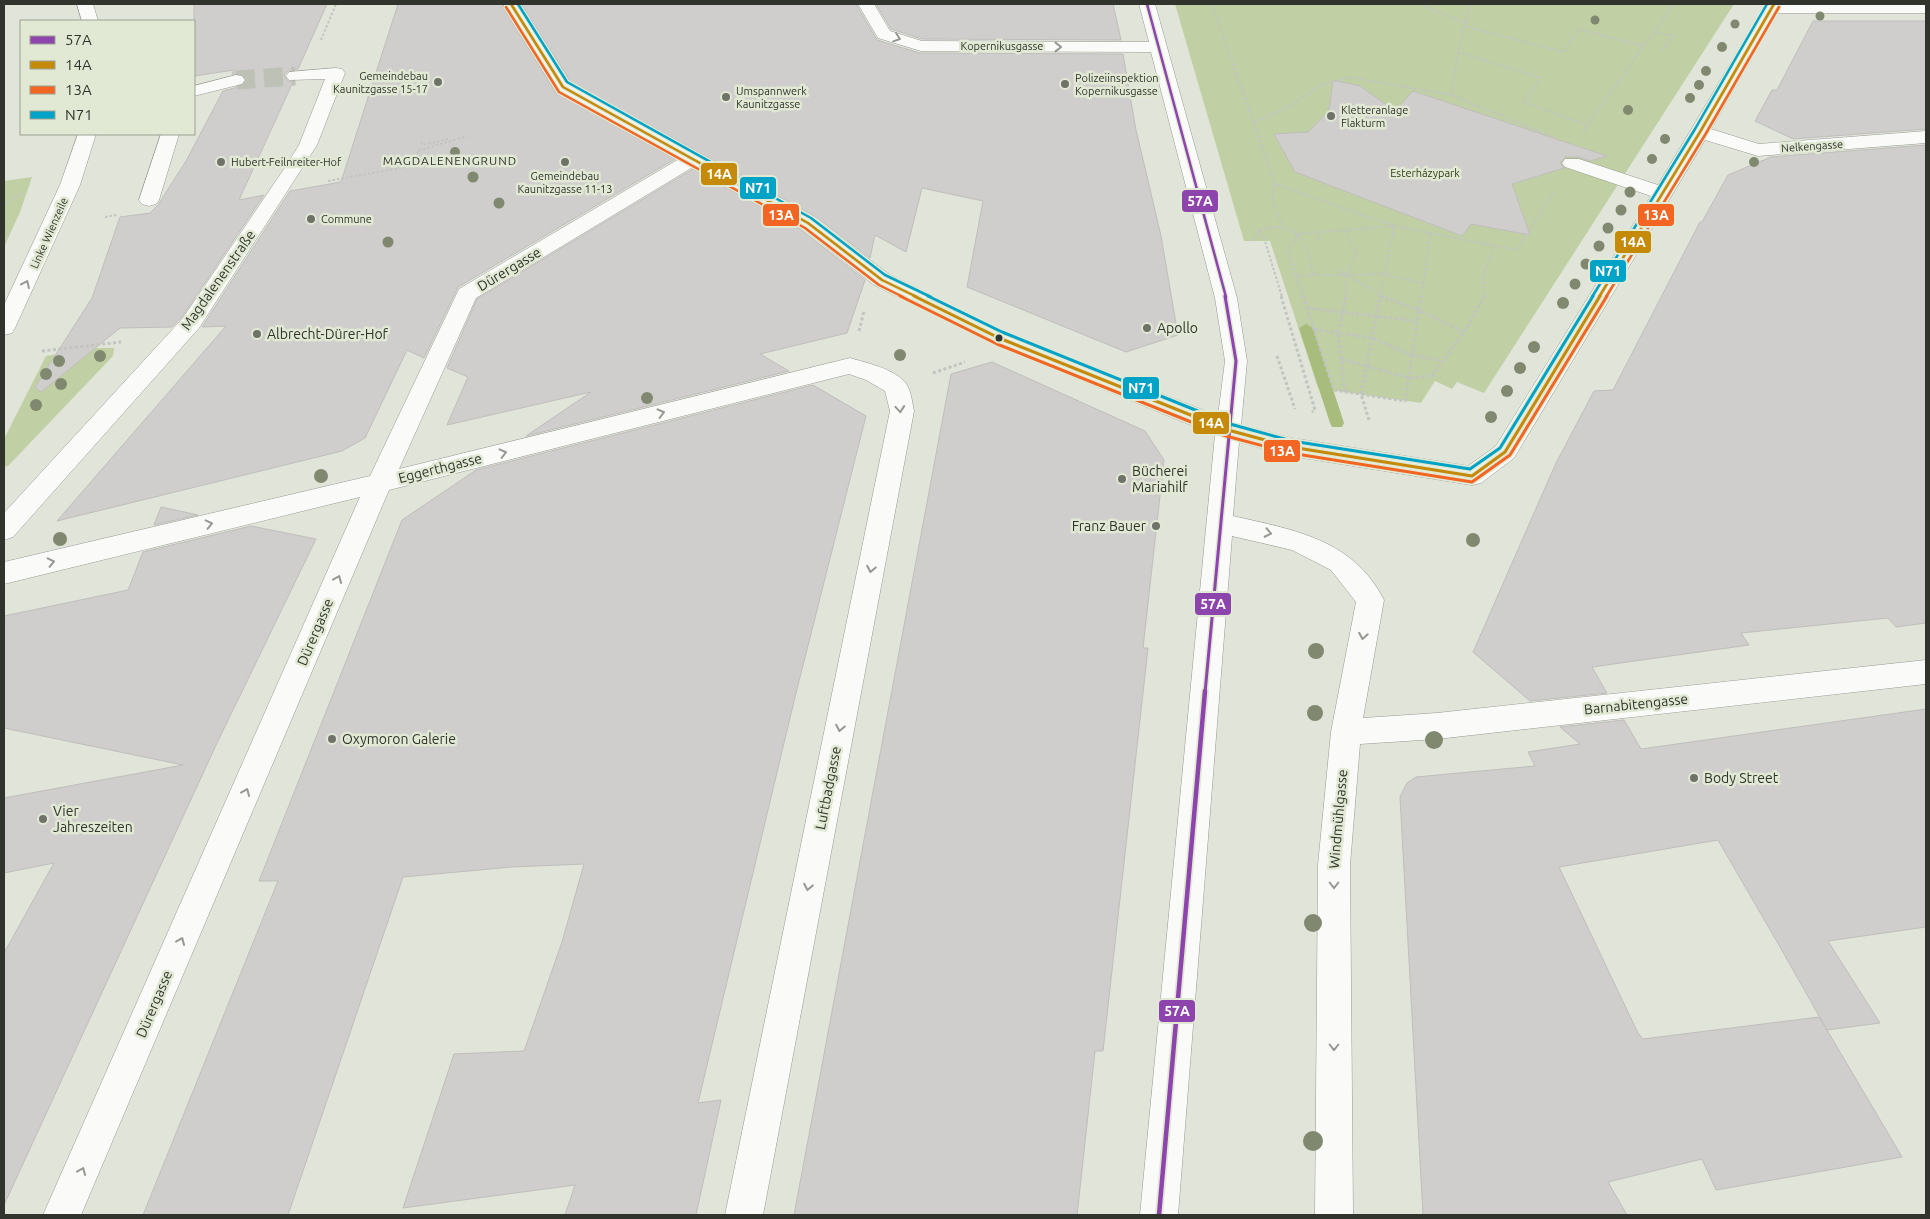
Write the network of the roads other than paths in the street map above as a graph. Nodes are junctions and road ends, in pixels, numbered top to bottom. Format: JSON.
{"nodes":[{"id":1,"x":85,"y":4,"type":"edge"},
{"id":2,"x":511,"y":4,"type":"edge"},
{"id":3,"x":866,"y":4,"type":"edge"},
{"id":4,"x":1147,"y":4,"type":"edge"},
{"id":5,"x":1773,"y":6,"type":"edge"},
{"id":6,"x":1926,"y":8,"type":"edge"},
{"id":7,"x":90,"y":20,"type":"edge"},
{"id":8,"x":1158,"y":47,"type":"junction"},
{"id":9,"x":295,"y":76,"type":"tunnel mouth"},
{"id":10,"x":236,"y":80,"type":"tunnel mouth"},
{"id":11,"x":195,"y":91,"type":"edge"},
{"id":12,"x":1700,"y":132,"type":"junction"},
{"id":13,"x":87,"y":135,"type":"edge"},
{"id":14,"x":170,"y":135,"type":"edge"},
{"id":15,"x":1926,"y":137,"type":"edge"},
{"id":16,"x":1576,"y":155,"type":"road end"},
{"id":17,"x":694,"y":158,"type":"junction"},
{"id":18,"x":1663,"y":193,"type":"junction"},
{"id":19,"x":149,"y":200,"type":"dead end"},
{"id":20,"x":4,"y":328,"type":"edge"},
{"id":21,"x":885,"y":380,"type":"joint"},
{"id":22,"x":1228,"y":430,"type":"junction"},
{"id":23,"x":380,"y":483,"type":"junction"},
{"id":24,"x":1220,"y":523,"type":"junction"},
{"id":25,"x":4,"y":530,"type":"edge"},
{"id":26,"x":4,"y":573,"type":"edge"},
{"id":27,"x":1926,"y":672,"type":"edge"},
{"id":28,"x":1346,"y":732,"type":"junction"},
{"id":29,"x":62,"y":1215,"type":"edge"},
{"id":30,"x":744,"y":1215,"type":"edge"},
{"id":31,"x":1159,"y":1215,"type":"edge"},
{"id":32,"x":1334,"y":1215,"type":"edge"}],
"edges":[{"from":1,"to":7,"type":"street"},
{"from":2,"to":17,"type":"street"},
{"from":3,"to":8,"type":"street","name":"Kopernikusgasse","one_way":true},
{"from":4,"to":8,"type":"street"},
{"from":5,"to":6,"type":"street"},
{"from":5,"to":12,"type":"street"},
{"from":8,"to":22,"type":"street"},
{"from":9,"to":25,"type":"street","name":"Magdalenenstraße"},
{"from":10,"to":11,"type":"street"},
{"from":12,"to":15,"type":"street","name":"Nelkengasse"},
{"from":12,"to":18,"type":"street"},
{"from":20,"to":13,"type":"street","name":"Linke Wienzeile","one_way":true},
{"from":14,"to":19,"type":"street"},
{"from":16,"to":18,"type":"street"},
{"from":17,"to":22,"type":"street"},
{"from":17,"to":23,"type":"street","name":"Dürergasse"},
{"from":18,"to":22,"type":"street"},
{"from":23,"to":21,"type":"street","name":"Eggerthgasse","one_way":true},
{"from":21,"to":30,"type":"street","name":"Luftbadgasse","one_way":true},
{"from":22,"to":24,"type":"street"},
{"from":26,"to":23,"type":"street","name":"Eggerthgasse","one_way":true},
{"from":29,"to":23,"type":"street","name":"Dürergasse","one_way":true},
{"from":24,"to":28,"type":"street","name":"Windmühlgasse","one_way":true},
{"from":24,"to":31,"type":"street"},
{"from":27,"to":28,"type":"street","name":"Barnabitengasse"},
{"from":28,"to":32,"type":"street","name":"Windmühlgasse","one_way":true}]}
